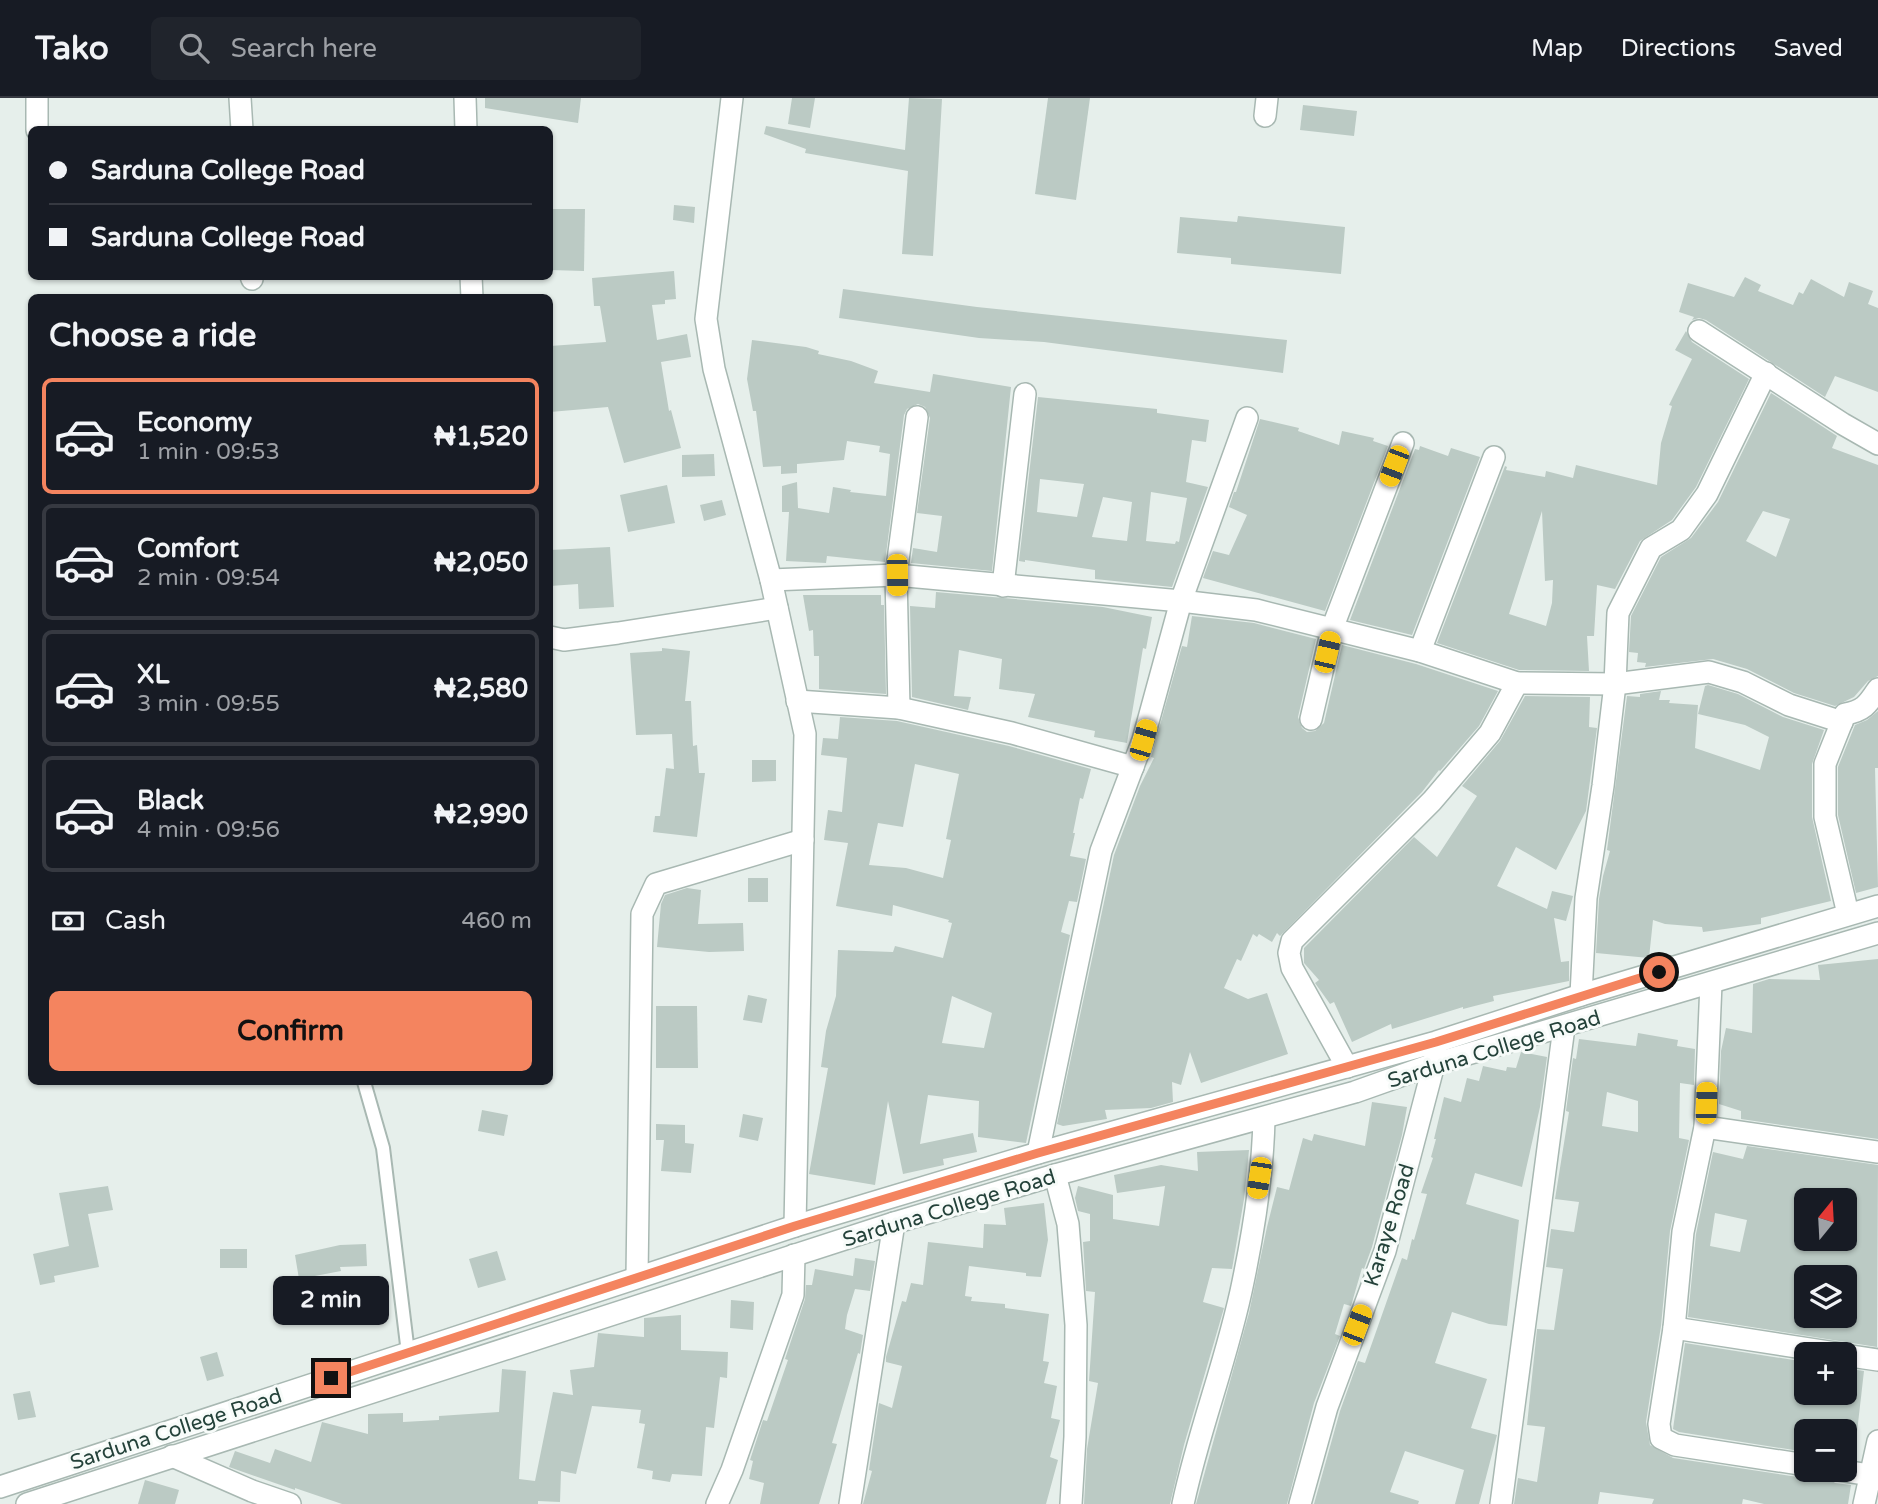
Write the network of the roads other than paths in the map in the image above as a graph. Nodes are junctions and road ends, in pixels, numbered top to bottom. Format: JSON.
{"nodes":[{"id":1,"x":37,"y":98,"type":"edge"},
{"id":2,"x":240,"y":98,"type":"edge"},
{"id":3,"x":465,"y":98,"type":"edge"},
{"id":4,"x":732,"y":98,"type":"edge"},
{"id":5,"x":37,"y":126,"type":"edge"},
{"id":6,"x":242,"y":126,"type":"edge"},
{"id":7,"x":466,"y":126,"type":"edge"},
{"id":8,"x":1699,"y":331,"type":"dead end"},
{"id":9,"x":1766,"y":373,"type":"junction"},
{"id":10,"x":1026,"y":394,"type":"dead end"},
{"id":11,"x":917,"y":417,"type":"dead end"},
{"id":12,"x":1247,"y":418,"type":"dead end"},
{"id":13,"x":1403,"y":443,"type":"dead end"},
{"id":14,"x":1878,"y":443,"type":"edge"},
{"id":15,"x":1494,"y":457,"type":"dead end"},
{"id":16,"x":897,"y":575,"type":"junction"},
{"id":17,"x":771,"y":580,"type":"junction"},
{"id":18,"x":1003,"y":586,"type":"junction"},
{"id":19,"x":1181,"y":601,"type":"junction"},
{"id":20,"x":777,"y":608,"type":"junction"},
{"id":21,"x":1332,"y":629,"type":"junction"},
{"id":22,"x":553,"y":637,"type":"edge"},
{"id":23,"x":1420,"y":651,"type":"junction"},
{"id":24,"x":1517,"y":683,"type":"junction"},
{"id":25,"x":1615,"y":684,"type":"junction"},
{"id":26,"x":1878,"y":689,"type":"edge"},
{"id":27,"x":797,"y":701,"type":"junction"},
{"id":28,"x":899,"y":708,"type":"junction"},
{"id":29,"x":1311,"y":719,"type":"dead end"},
{"id":30,"x":1842,"y":722,"type":"junction"},
{"id":31,"x":1133,"y":767,"type":"junction"},
{"id":32,"x":803,"y":840,"type":"junction"},
{"id":33,"x":1878,"y":906,"type":"edge"},
{"id":34,"x":1848,"y":914,"type":"junction"},
{"id":35,"x":1878,"y":933,"type":"edge"},
{"id":36,"x":1711,"y":983,"type":"junction"},
{"id":37,"x":1581,"y":995,"type":"junction"},
{"id":38,"x":1564,"y":1027,"type":"junction"},
{"id":39,"x":1436,"y":1042,"type":"junction"},
{"id":40,"x":1434,"y":1064,"type":"junction"},
{"id":41,"x":1346,"y":1067,"type":"junction"},
{"id":42,"x":365,"y":1085,"type":"edge"},
{"id":43,"x":1182,"y":1113,"type":"junction"},
{"id":44,"x":1264,"y":1118,"type":"junction"},
{"id":45,"x":1705,"y":1127,"type":"junction"},
{"id":46,"x":1186,"y":1139,"type":"junction"},
{"id":47,"x":1878,"y":1152,"type":"edge"},
{"id":48,"x":1038,"y":1153,"type":"junction"},
{"id":49,"x":1055,"y":1175,"type":"junction"},
{"id":50,"x":894,"y":1223,"type":"junction"},
{"id":51,"x":795,"y":1226,"type":"junction"},
{"id":52,"x":794,"y":1255,"type":"junction"},
{"id":53,"x":638,"y":1278,"type":"junction"},
{"id":54,"x":1674,"y":1328,"type":"junction"},
{"id":55,"x":1794,"y":1347,"type":"edge"},
{"id":56,"x":408,"y":1353,"type":"junction"},
{"id":57,"x":1857,"y":1357,"type":"edge"},
{"id":58,"x":1878,"y":1360,"type":"edge"},
{"id":59,"x":1878,"y":1441,"type":"edge"},
{"id":60,"x":172,"y":1456,"type":"junction"},
{"id":61,"x":1794,"y":1463,"type":"edge"},
{"id":62,"x":1857,"y":1473,"type":"edge"},
{"id":63,"x":1870,"y":1475,"type":"junction"},
{"id":64,"x":0,"y":1487,"type":"edge"},
{"id":65,"x":712,"y":1503,"type":"edge"},
{"id":66,"x":27,"y":1504,"type":"edge"},
{"id":67,"x":290,"y":1504,"type":"edge"},
{"id":68,"x":850,"y":1504,"type":"edge"},
{"id":69,"x":1071,"y":1504,"type":"edge"},
{"id":70,"x":1183,"y":1504,"type":"edge"},
{"id":71,"x":1300,"y":1504,"type":"edge"},
{"id":72,"x":1501,"y":1504,"type":"edge"},
{"id":73,"x":1864,"y":1504,"type":"edge"}],
"edges":[{"from":1,"to":5,"type":"street"},
{"from":2,"to":6,"type":"street"},
{"from":3,"to":7,"type":"street"},
{"from":4,"to":17,"type":"street"},
{"from":8,"to":9,"type":"street"},
{"from":9,"to":14,"type":"street"},
{"from":9,"to":25,"type":"street"},
{"from":10,"to":18,"type":"street"},
{"from":11,"to":16,"type":"street"},
{"from":12,"to":19,"type":"street"},
{"from":13,"to":21,"type":"street"},
{"from":15,"to":23,"type":"street"},
{"from":16,"to":17,"type":"street"},
{"from":16,"to":18,"type":"street"},
{"from":16,"to":28,"type":"street"},
{"from":17,"to":20,"type":"street"},
{"from":18,"to":19,"type":"street"},
{"from":19,"to":21,"type":"street"},
{"from":19,"to":31,"type":"street"},
{"from":20,"to":22,"type":"street"},
{"from":20,"to":27,"type":"street"},
{"from":21,"to":23,"type":"street"},
{"from":21,"to":29,"type":"street"},
{"from":23,"to":24,"type":"street"},
{"from":24,"to":25,"type":"street"},
{"from":24,"to":41,"type":"street"},
{"from":25,"to":30,"type":"street"},
{"from":25,"to":37,"type":"street"},
{"from":26,"to":30,"type":"street"},
{"from":27,"to":28,"type":"street"},
{"from":27,"to":32,"type":"street"},
{"from":28,"to":31,"type":"street"},
{"from":30,"to":34,"type":"street"},
{"from":31,"to":48,"type":"street"},
{"from":32,"to":51,"type":"street"},
{"from":32,"to":53,"type":"street"},
{"from":33,"to":34,"type":"street","name":"Sarduna College Road"},
{"from":34,"to":37,"type":"street","name":"Sarduna College Road"},
{"from":35,"to":36,"type":"street","name":"Sarduna College Road"},
{"from":36,"to":38,"type":"street","name":"Sarduna College Road"},
{"from":36,"to":45,"type":"street"},
{"from":37,"to":39,"type":"street","name":"Sarduna College Road"},
{"from":38,"to":40,"type":"street","name":"Sarduna College Road"},
{"from":38,"to":72,"type":"street"},
{"from":39,"to":40,"type":"street","name":"Karaye Road"},
{"from":39,"to":41,"type":"street","name":"Sarduna College Road"},
{"from":40,"to":44,"type":"street","name":"Sarduna College Road"},
{"from":40,"to":71,"type":"street","name":"Karaye Road"},
{"from":41,"to":43,"type":"street","name":"Sarduna College Road"},
{"from":42,"to":56,"type":"lane"},
{"from":43,"to":46,"type":"street"},
{"from":43,"to":48,"type":"street","name":"Sarduna College Road"},
{"from":44,"to":46,"type":"street","name":"Sarduna College Road"},
{"from":44,"to":70,"type":"street"},
{"from":45,"to":47,"type":"street"},
{"from":45,"to":54,"type":"street"},
{"from":46,"to":49,"type":"street","name":"Sarduna College Road"},
{"from":48,"to":51,"type":"street","name":"Sarduna College Road"},
{"from":49,"to":50,"type":"street","name":"Sarduna College Road"},
{"from":49,"to":69,"type":"street"},
{"from":50,"to":52,"type":"street","name":"Sarduna College Road"},
{"from":50,"to":68,"type":"street"},
{"from":51,"to":53,"type":"street","name":"Sarduna College Road"},
{"from":52,"to":60,"type":"street","name":"Sarduna College Road"},
{"from":52,"to":65,"type":"street"},
{"from":53,"to":56,"type":"street","name":"Sarduna College Road"},
{"from":54,"to":55,"type":"street"},
{"from":54,"to":61,"type":"street"},
{"from":56,"to":64,"type":"street","name":"Sarduna College Road"},
{"from":57,"to":58,"type":"street"},
{"from":59,"to":63,"type":"street"},
{"from":60,"to":66,"type":"street","name":"Sarduna College Road"},
{"from":60,"to":67,"type":"street"},
{"from":62,"to":63,"type":"street"},
{"from":63,"to":73,"type":"street"}]}
